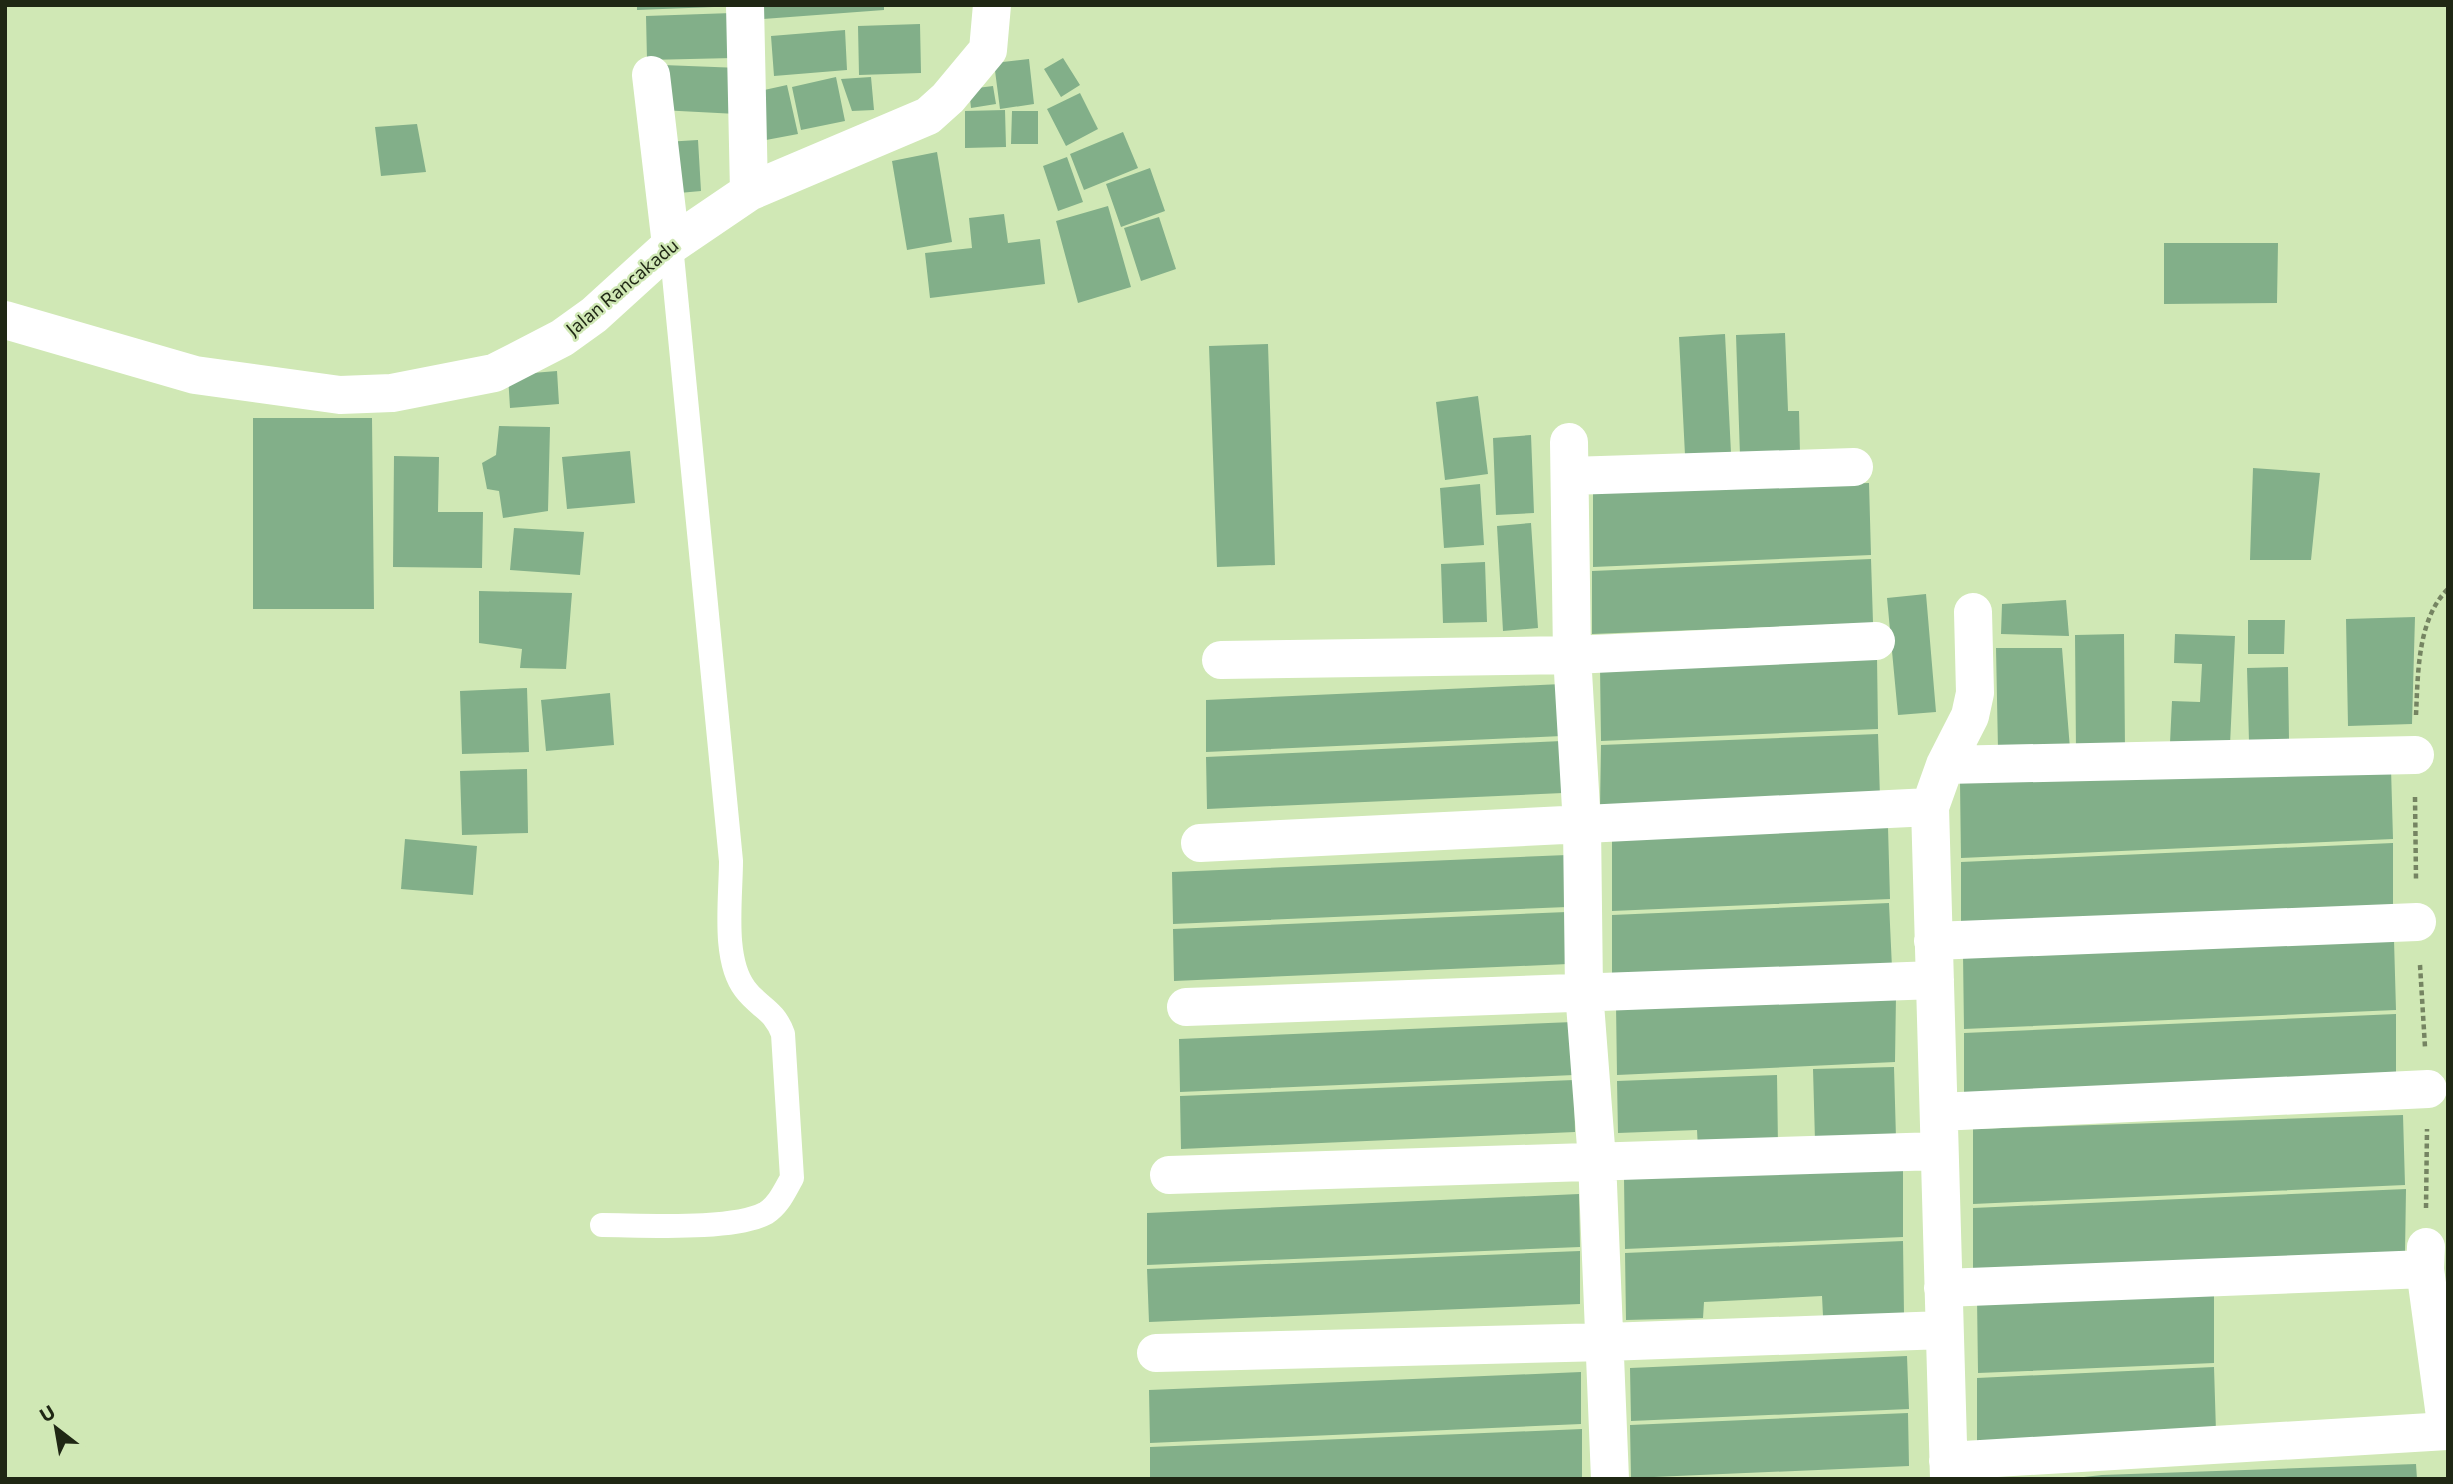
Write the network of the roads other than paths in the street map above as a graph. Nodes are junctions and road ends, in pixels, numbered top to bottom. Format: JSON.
{"nodes":[{"id":1,"x":745,"y":5,"type":"edge"},
{"id":2,"x":992,"y":5,"type":"edge"},
{"id":3,"x":651,"y":75,"type":"dead end"},
{"id":4,"x":749,"y":191,"type":"junction"},
{"id":5,"x":671,"y":245,"type":"junction"},
{"id":6,"x":5,"y":320,"type":"edge"},
{"id":7,"x":1854,"y":467,"type":"dead end"},
{"id":8,"x":1973,"y":612,"type":"dead end"},
{"id":9,"x":1876,"y":641,"type":"dead end"},
{"id":10,"x":1572,"y":654,"type":"junction"},
{"id":11,"x":1221,"y":660,"type":"dead end"},
{"id":12,"x":2415,"y":755,"type":"road end"},
{"id":13,"x":1945,"y":765,"type":"junction"},
{"id":14,"x":1930,"y":807,"type":"junction"},
{"id":15,"x":1582,"y":825,"type":"junction"},
{"id":16,"x":1200,"y":842,"type":"dead end"},
{"id":17,"x":2417,"y":922,"type":"road end"},
{"id":18,"x":1933,"y":941,"type":"junction"},
{"id":19,"x":1935,"y":980,"type":"junction"},
{"id":20,"x":1584,"y":991,"type":"junction"},
{"id":21,"x":1186,"y":1007,"type":"dead end"},
{"id":22,"x":2428,"y":1089,"type":"road end"},
{"id":23,"x":1939,"y":1112,"type":"junction"},
{"id":24,"x":1939,"y":1151,"type":"junction"},
{"id":25,"x":1597,"y":1160,"type":"junction"},
{"id":26,"x":1169,"y":1175,"type":"dead end"},
{"id":27,"x":602,"y":1225,"type":"dead end"},
{"id":28,"x":1943,"y":1289,"type":"junction"},
{"id":29,"x":1944,"y":1330,"type":"junction"},
{"id":30,"x":1606,"y":1342,"type":"junction"},
{"id":31,"x":1156,"y":1353,"type":"dead end"},
{"id":32,"x":1949,"y":1470,"type":"edge"},
{"id":33,"x":1611,"y":1479,"type":"edge"}],
"edges":[{"from":1,"to":4,"type":"street"},
{"from":2,"to":4,"type":"street","name":"Jalan Rancakadu"},
{"from":3,"to":5,"type":"street"},
{"from":4,"to":5,"type":"street","name":"Jalan Rancakadu"},
{"from":5,"to":6,"type":"street","name":"Jalan Rancakadu"},
{"from":5,"to":27,"type":"lane"},
{"from":7,"to":10,"type":"street"},
{"from":8,"to":13,"type":"street"},
{"from":9,"to":10,"type":"street"},
{"from":10,"to":11,"type":"street"},
{"from":10,"to":15,"type":"street"},
{"from":12,"to":13,"type":"street"},
{"from":13,"to":14,"type":"street"},
{"from":14,"to":15,"type":"street"},
{"from":14,"to":18,"type":"street"},
{"from":15,"to":16,"type":"street"},
{"from":15,"to":20,"type":"street"},
{"from":17,"to":18,"type":"street"},
{"from":18,"to":19,"type":"street"},
{"from":19,"to":20,"type":"street"},
{"from":19,"to":23,"type":"street"},
{"from":20,"to":21,"type":"street"},
{"from":20,"to":25,"type":"street"},
{"from":22,"to":23,"type":"street"},
{"from":23,"to":24,"type":"street"},
{"from":24,"to":25,"type":"street"},
{"from":24,"to":28,"type":"street"},
{"from":25,"to":26,"type":"street"},
{"from":25,"to":30,"type":"street"},
{"from":28,"to":29,"type":"street"},
{"from":28,"to":32,"type":"street"},
{"from":29,"to":30,"type":"street"},
{"from":29,"to":32,"type":"street"},
{"from":30,"to":31,"type":"street"},
{"from":30,"to":33,"type":"street"}]}
